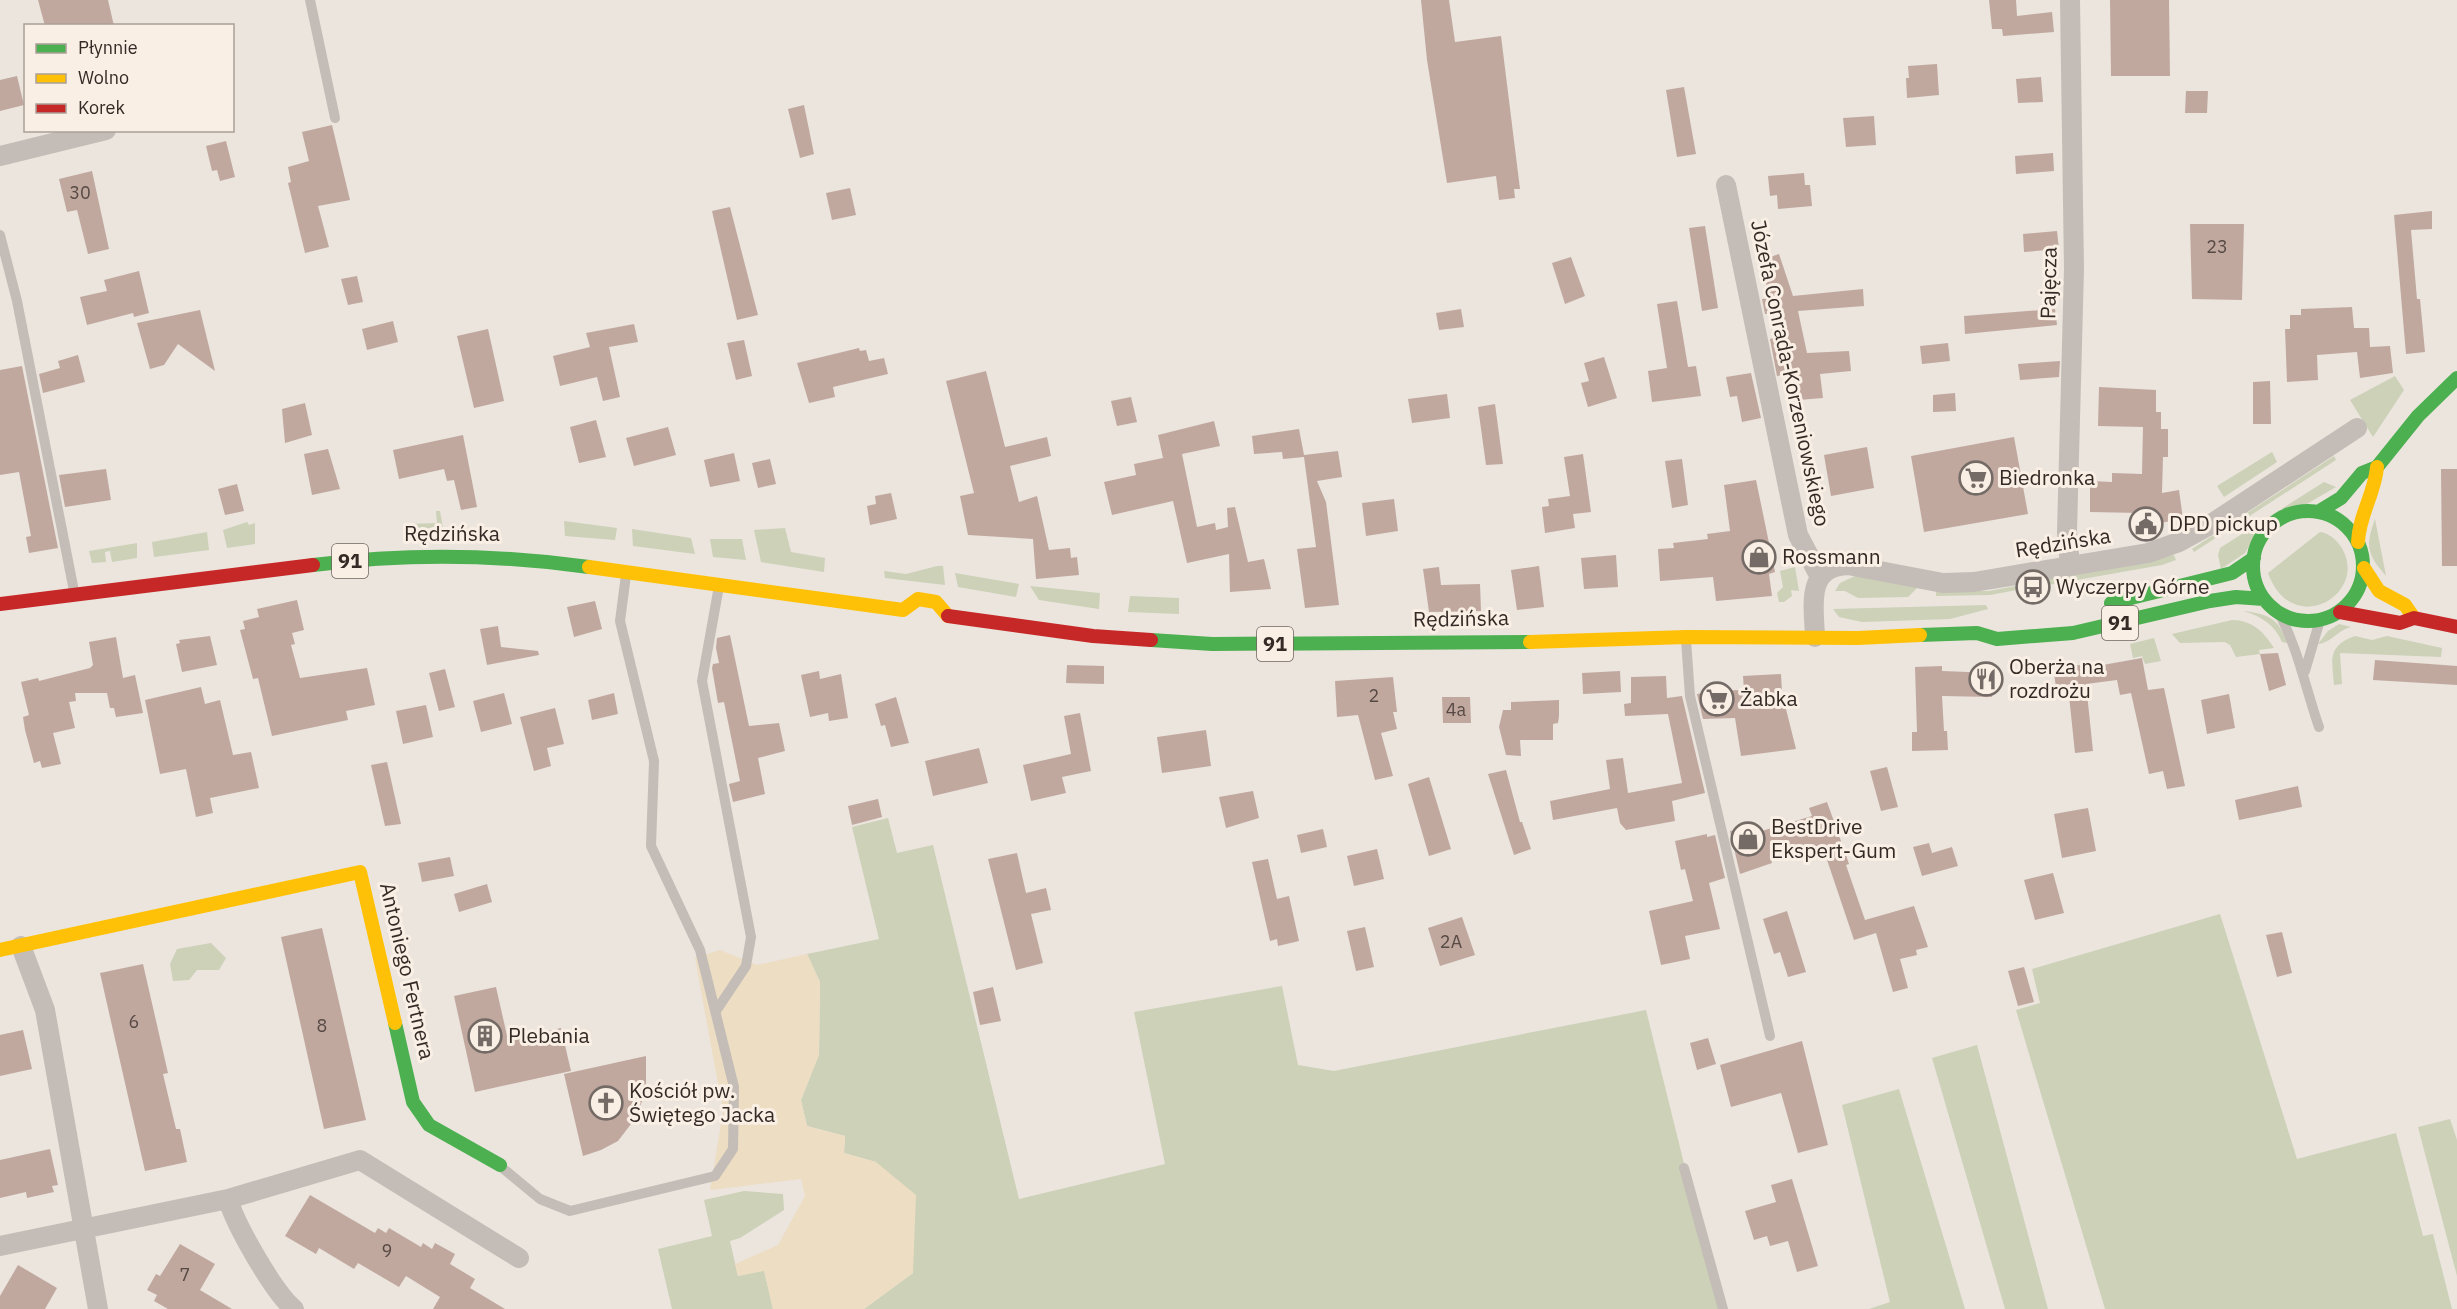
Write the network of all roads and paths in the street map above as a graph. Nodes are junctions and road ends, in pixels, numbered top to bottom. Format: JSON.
{"nodes":[{"id":1,"x":310,"y":0,"type":"edge"},
{"id":2,"x":2070,"y":0,"type":"edge"},
{"id":3,"x":335,"y":118,"type":"dead end"},
{"id":4,"x":98,"y":132,"type":"edge"},
{"id":5,"x":0,"y":156,"type":"edge"},
{"id":6,"x":1726,"y":185,"type":"dead end"},
{"id":7,"x":0,"y":235,"type":"edge"},
{"id":8,"x":2457,"y":378,"type":"edge"},
{"id":9,"x":2357,"y":428,"type":"dead end"},
{"id":10,"x":2377,"y":467,"type":"junction"},
{"id":11,"x":2318,"y":512,"type":"junction"},
{"id":12,"x":2358,"y":542,"type":"junction"},
{"id":13,"x":2254,"y":558,"type":"junction"},
{"id":14,"x":2070,"y":566,"type":"junction"},
{"id":15,"x":2364,"y":568,"type":"junction"},
{"id":16,"x":626,"y":571,"type":"junction"},
{"id":17,"x":1820,"y":577,"type":"junction"},
{"id":18,"x":719,"y":584,"type":"junction"},
{"id":19,"x":75,"y":594,"type":"junction"},
{"id":20,"x":2264,"y":599,"type":"junction"},
{"id":21,"x":0,"y":604,"type":"edge"},
{"id":22,"x":2102,"y":606,"type":"dead end"},
{"id":23,"x":903,"y":610,"type":"junction"},
{"id":24,"x":2340,"y":612,"type":"junction"},
{"id":25,"x":2279,"y":613,"type":"junction"},
{"id":26,"x":948,"y":616,"type":"junction"},
{"id":27,"x":2414,"y":618,"type":"junction"},
{"id":28,"x":2320,"y":620,"type":"junction"},
{"id":29,"x":916,"y":624,"type":"dead end"},
{"id":30,"x":1995,"y":624,"type":"dead end"},
{"id":31,"x":933,"y":626,"type":"dead end"},
{"id":32,"x":2457,"y":627,"type":"edge"},
{"id":33,"x":1977,"y":633,"type":"junction"},
{"id":34,"x":1686,"y":637,"type":"junction"},
{"id":35,"x":1815,"y":637,"type":"junction"},
{"id":36,"x":2304,"y":672,"type":"junction"},
{"id":37,"x":2319,"y":727,"type":"dead end"},
{"id":38,"x":21,"y":946,"type":"junction"},
{"id":39,"x":0,"y":950,"type":"edge"},
{"id":40,"x":716,"y":1011,"type":"junction"},
{"id":41,"x":1770,"y":1036,"type":"dead end"},
{"id":42,"x":500,"y":1166,"type":"joint"},
{"id":43,"x":1684,"y":1168,"type":"dead end"},
{"id":44,"x":228,"y":1199,"type":"junction"},
{"id":45,"x":82,"y":1229,"type":"junction"},
{"id":46,"x":0,"y":1246,"type":"edge"},
{"id":47,"x":519,"y":1258,"type":"dead end"},
{"id":48,"x":98,"y":1309,"type":"edge"},
{"id":49,"x":294,"y":1309,"type":"edge"},
{"id":50,"x":1723,"y":1309,"type":"edge"}],
"edges":[{"from":1,"to":3,"type":"lane"},
{"from":2,"to":14,"type":"street","name":"Pajęcza"},
{"from":4,"to":5,"type":"street"},
{"from":6,"to":17,"type":"street","name":"Józefa Conrada-Korzeniowskiego"},
{"from":7,"to":19,"type":"lane"},
{"from":8,"to":10,"type":"main road"},
{"from":9,"to":14,"type":"street","name":"Rędzińska"},
{"from":10,"to":11,"type":"main road"},
{"from":10,"to":12,"type":"main road"},
{"from":11,"to":12,"type":"main road"},
{"from":11,"to":13,"type":"main road"},
{"from":12,"to":15,"type":"main road"},
{"from":13,"to":20,"type":"main road"},
{"from":13,"to":22,"type":"main road","number":"91"},
{"from":14,"to":17,"type":"street","name":"Rędzińska"},
{"from":15,"to":24,"type":"main road"},
{"from":15,"to":27,"type":"main road"},
{"from":16,"to":18,"type":"main road","name":"Rędzińska","number":"91"},
{"from":16,"to":19,"type":"main road","name":"Rędzińska","number":"91"},
{"from":16,"to":40,"type":"lane"},
{"from":17,"to":35,"type":"street"},
{"from":18,"to":23,"type":"main road","name":"Rędzińska","number":"91"},
{"from":18,"to":40,"type":"lane"},
{"from":19,"to":21,"type":"main road","name":"Rędzińska","number":"91"},
{"from":20,"to":25,"type":"main road"},
{"from":20,"to":33,"type":"main road","name":"Rędzińska","number":"91"},
{"from":23,"to":26,"type":"main road","number":"91"},
{"from":23,"to":29,"type":"main road"},
{"from":24,"to":27,"type":"main road"},
{"from":24,"to":28,"type":"main road"},
{"from":25,"to":28,"type":"main road"},
{"from":25,"to":36,"type":"lane"},
{"from":26,"to":31,"type":"main road"},
{"from":26,"to":34,"type":"main road","name":"Rędzińska","number":"91"},
{"from":27,"to":32,"type":"main road"},
{"from":28,"to":36,"type":"lane"},
{"from":30,"to":33,"type":"main road","name":"Rędzińska","number":"91"},
{"from":33,"to":35,"type":"main road","name":"Rędzińska","number":"91"},
{"from":34,"to":35,"type":"main road","name":"Rędzińska","number":"91"},
{"from":34,"to":41,"type":"lane"},
{"from":36,"to":37,"type":"lane"},
{"from":38,"to":39,"type":"main road","name":"Antoniego Fertnera"},
{"from":38,"to":42,"type":"main road","name":"Antoniego Fertnera"},
{"from":38,"to":45,"type":"street"},
{"from":40,"to":42,"type":"lane"},
{"from":43,"to":50,"type":"lane"},
{"from":44,"to":45,"type":"street"},
{"from":44,"to":47,"type":"street"},
{"from":44,"to":49,"type":"street"},
{"from":45,"to":46,"type":"street"},
{"from":45,"to":48,"type":"street"}]}
